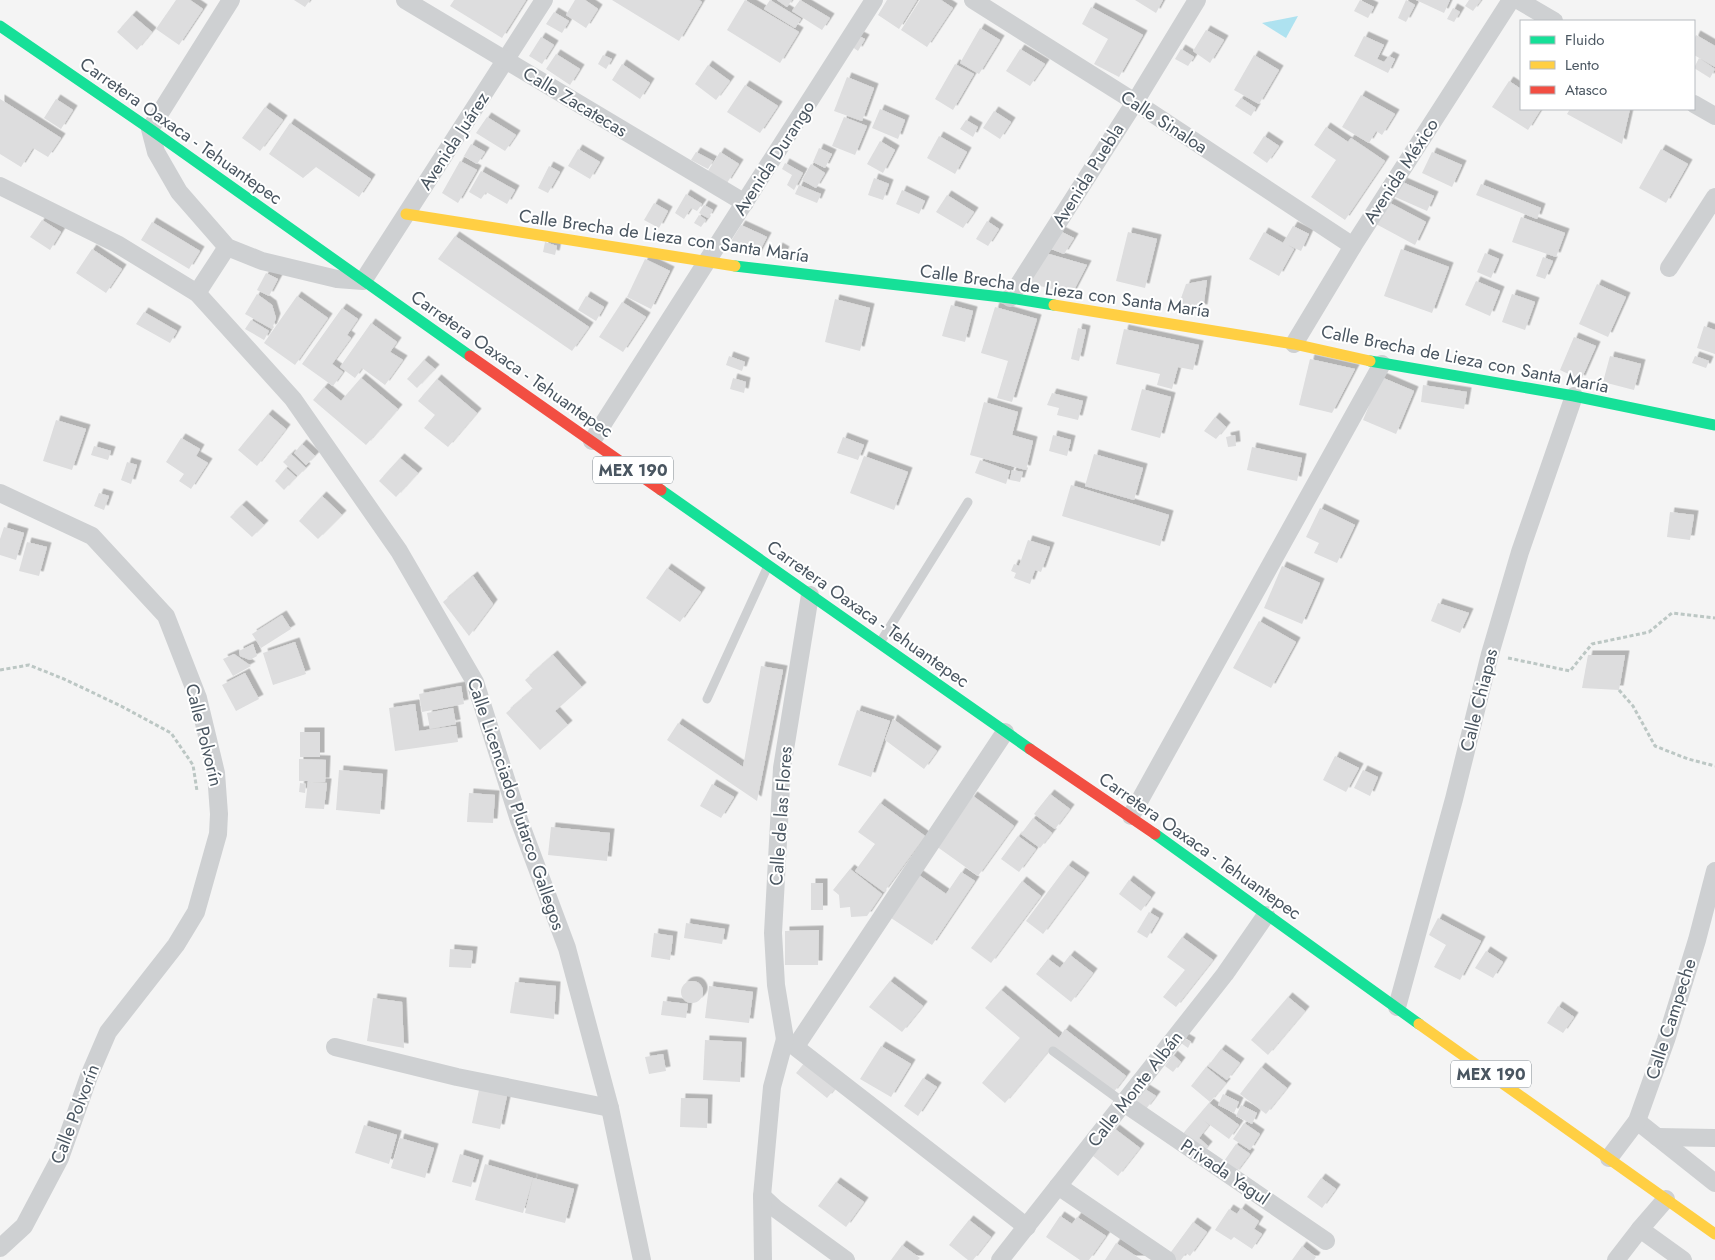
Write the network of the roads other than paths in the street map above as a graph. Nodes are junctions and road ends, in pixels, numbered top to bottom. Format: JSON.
{"nodes":[{"id":1,"x":231,"y":0,"type":"edge"},
{"id":2,"x":405,"y":0,"type":"edge"},
{"id":3,"x":544,"y":0,"type":"edge"},
{"id":4,"x":874,"y":0,"type":"edge"},
{"id":5,"x":973,"y":0,"type":"edge"},
{"id":6,"x":1197,"y":0,"type":"edge"},
{"id":7,"x":1512,"y":0,"type":"edge"},
{"id":8,"x":1518,"y":0,"type":"edge"},
{"id":9,"x":1552,"y":20,"type":"edge"},
{"id":10,"x":0,"y":26,"type":"edge"},
{"id":11,"x":505,"y":60,"type":"junction"},
{"id":12,"x":1135,"y":102,"type":"junction"},
{"id":13,"x":1695,"y":105,"type":"edge"},
{"id":14,"x":1715,"y":116,"type":"edge"},
{"id":15,"x":150,"y":129,"type":"junction"},
{"id":16,"x":0,"y":186,"type":"edge"},
{"id":17,"x":1715,"y":197,"type":"edge"},
{"id":18,"x":745,"y":203,"type":"junction"},
{"id":19,"x":406,"y":214,"type":"junction"},
{"id":20,"x":1353,"y":246,"type":"junction"},
{"id":21,"x":227,"y":247,"type":"junction"},
{"id":22,"x":706,"y":263,"type":"junction"},
{"id":23,"x":1669,"y":268,"type":"dead end"},
{"id":24,"x":363,"y":281,"type":"junction"},
{"id":25,"x":197,"y":293,"type":"junction"},
{"id":26,"x":1010,"y":298,"type":"junction"},
{"id":27,"x":1294,"y":344,"type":"junction"},
{"id":28,"x":1382,"y":364,"type":"junction"},
{"id":29,"x":1574,"y":396,"type":"junction"},
{"id":30,"x":1715,"y":425,"type":"edge"},
{"id":31,"x":592,"y":441,"type":"junction"},
{"id":32,"x":0,"y":493,"type":"edge"},
{"id":33,"x":968,"y":502,"type":"dead end"},
{"id":34,"x":768,"y":565,"type":"junction"},
{"id":35,"x":810,"y":595,"type":"junction"},
{"id":36,"x":879,"y":644,"type":"junction"},
{"id":37,"x":707,"y":698,"type":"dead end"},
{"id":38,"x":1005,"y":732,"type":"junction"},
{"id":39,"x":1131,"y":816,"type":"junction"},
{"id":40,"x":1715,"y":871,"type":"edge"},
{"id":41,"x":1266,"y":915,"type":"junction"},
{"id":42,"x":1397,"y":1007,"type":"junction"},
{"id":43,"x":790,"y":1042,"type":"junction"},
{"id":44,"x":335,"y":1048,"type":"dead end"},
{"id":45,"x":1053,"y":1051,"type":"dead end"},
{"id":46,"x":1124,"y":1103,"type":"junction"},
{"id":47,"x":610,"y":1108,"type":"junction"},
{"id":48,"x":1637,"y":1121,"type":"junction"},
{"id":49,"x":1658,"y":1137,"type":"junction"},
{"id":50,"x":1715,"y":1138,"type":"edge"},
{"id":51,"x":1608,"y":1158,"type":"junction"},
{"id":52,"x":1715,"y":1183,"type":"edge"},
{"id":53,"x":1058,"y":1186,"type":"junction"},
{"id":54,"x":762,"y":1196,"type":"junction"},
{"id":55,"x":1666,"y":1199,"type":"junction"},
{"id":56,"x":1027,"y":1227,"type":"junction"},
{"id":57,"x":1640,"y":1229,"type":"junction"},
{"id":58,"x":1715,"y":1234,"type":"edge"},
{"id":59,"x":1326,"y":1241,"type":"dead end"},
{"id":60,"x":0,"y":1248,"type":"edge"},
{"id":61,"x":642,"y":1260,"type":"edge"},
{"id":62,"x":762,"y":1260,"type":"edge"},
{"id":63,"x":846,"y":1260,"type":"edge"},
{"id":64,"x":1000,"y":1260,"type":"edge"},
{"id":65,"x":1166,"y":1260,"type":"edge"},
{"id":66,"x":1616,"y":1260,"type":"edge"},
{"id":67,"x":1683,"y":1260,"type":"edge"}],
"edges":[{"from":1,"to":15,"type":"street"},
{"from":2,"to":11,"type":"street","name":"Calle Zacatecas"},
{"from":3,"to":11,"type":"street","name":"Avenida Juárez"},
{"from":4,"to":18,"type":"street","name":"Avenida Durango"},
{"from":5,"to":12,"type":"street","name":"Calle Sinaloa"},
{"from":6,"to":12,"type":"street","name":"Avenida Puebla"},
{"from":7,"to":20,"type":"street","name":"Avenida México"},
{"from":8,"to":9,"type":"street"},
{"from":10,"to":15,"type":"main road","name":"Carretera Oaxaca - Tehuantepec","number":"MEX 190"},
{"from":11,"to":18,"type":"street","name":"Calle Zacatecas"},
{"from":11,"to":19,"type":"street","name":"Avenida Juárez"},
{"from":12,"to":20,"type":"street","name":"Calle Sinaloa"},
{"from":12,"to":26,"type":"street","name":"Avenida Puebla"},
{"from":13,"to":14,"type":"street"},
{"from":15,"to":21,"type":"street"},
{"from":15,"to":24,"type":"main road","name":"Carretera Oaxaca - Tehuantepec","number":"MEX 190"},
{"from":16,"to":25,"type":"street","name":"Calle Licenciado Plutarco Gallegos"},
{"from":17,"to":23,"type":"street"},
{"from":18,"to":22,"type":"street","name":"Avenida Durango"},
{"from":19,"to":22,"type":"main road","name":"Calle Brecha de Lieza con Santa María"},
{"from":19,"to":24,"type":"street","name":"Avenida Juárez"},
{"from":20,"to":27,"type":"street","name":"Avenida México"},
{"from":21,"to":24,"type":"street"},
{"from":21,"to":25,"type":"street"},
{"from":22,"to":26,"type":"main road","name":"Calle Brecha de Lieza con Santa María"},
{"from":22,"to":31,"type":"street","name":"Avenida Durango"},
{"from":24,"to":31,"type":"main road","name":"Carretera Oaxaca - Tehuantepec","number":"MEX 190"},
{"from":25,"to":47,"type":"street","name":"Calle Licenciado Plutarco Gallegos"},
{"from":26,"to":27,"type":"main road","name":"Calle Brecha de Lieza con Santa María"},
{"from":27,"to":28,"type":"main road","name":"Calle Brecha de Lieza con Santa María"},
{"from":28,"to":29,"type":"main road","name":"Calle Brecha de Lieza con Santa María"},
{"from":28,"to":39,"type":"street"},
{"from":29,"to":30,"type":"main road","name":"Calle Brecha de Lieza con Santa María"},
{"from":29,"to":42,"type":"street","name":"Calle Chiapas"},
{"from":31,"to":34,"type":"main road","name":"Carretera Oaxaca - Tehuantepec","number":"MEX 190"},
{"from":32,"to":60,"type":"street","name":"Calle Polvorín"},
{"from":33,"to":36,"type":"lane"},
{"from":34,"to":35,"type":"main road","name":"Carretera Oaxaca - Tehuantepec","number":"MEX 190"},
{"from":34,"to":37,"type":"lane"},
{"from":35,"to":36,"type":"main road","name":"Carretera Oaxaca - Tehuantepec","number":"MEX 190"},
{"from":35,"to":43,"type":"street","name":"Calle de las Flores"},
{"from":36,"to":38,"type":"main road","name":"Carretera Oaxaca - Tehuantepec","number":"MEX 190"},
{"from":38,"to":39,"type":"main road","name":"Carretera Oaxaca - Tehuantepec","number":"MEX 190"},
{"from":38,"to":43,"type":"street","name":"Calle de las Flores"},
{"from":39,"to":41,"type":"main road","name":"Carretera Oaxaca - Tehuantepec","number":"MEX 190"},
{"from":40,"to":48,"type":"street","name":"Calle Campeche"},
{"from":41,"to":42,"type":"main road","name":"Carretera Oaxaca - Tehuantepec","number":"MEX 190"},
{"from":41,"to":46,"type":"street","name":"Calle Monte Albán"},
{"from":42,"to":51,"type":"main road","name":"Carretera Oaxaca - Tehuantepec","number":"MEX 190"},
{"from":43,"to":54,"type":"street","name":"Calle de las Flores"},
{"from":43,"to":56,"type":"street"},
{"from":44,"to":47,"type":"street"},
{"from":45,"to":46,"type":"lane"},
{"from":46,"to":53,"type":"street","name":"Calle Monte Albán"},
{"from":46,"to":59,"type":"street","name":"Privada Yagul"},
{"from":47,"to":61,"type":"street","name":"Calle Licenciado Plutarco Gallegos"},
{"from":48,"to":49,"type":"street"},
{"from":48,"to":51,"type":"street","name":"Calle Campeche"},
{"from":49,"to":50,"type":"street"},
{"from":49,"to":52,"type":"street"},
{"from":51,"to":55,"type":"main road","name":"Carretera Oaxaca - Tehuantepec","number":"MEX 190"},
{"from":53,"to":56,"type":"street","name":"Calle Monte Albán"},
{"from":53,"to":65,"type":"street"},
{"from":54,"to":62,"type":"street","name":"Calle de las Flores"},
{"from":54,"to":63,"type":"street"},
{"from":55,"to":57,"type":"street"},
{"from":55,"to":58,"type":"main road","name":"Carretera Oaxaca - Tehuantepec","number":"MEX 190"},
{"from":56,"to":64,"type":"street","name":"Calle Monte Albán"},
{"from":57,"to":66,"type":"street"},
{"from":57,"to":67,"type":"street"}]}
